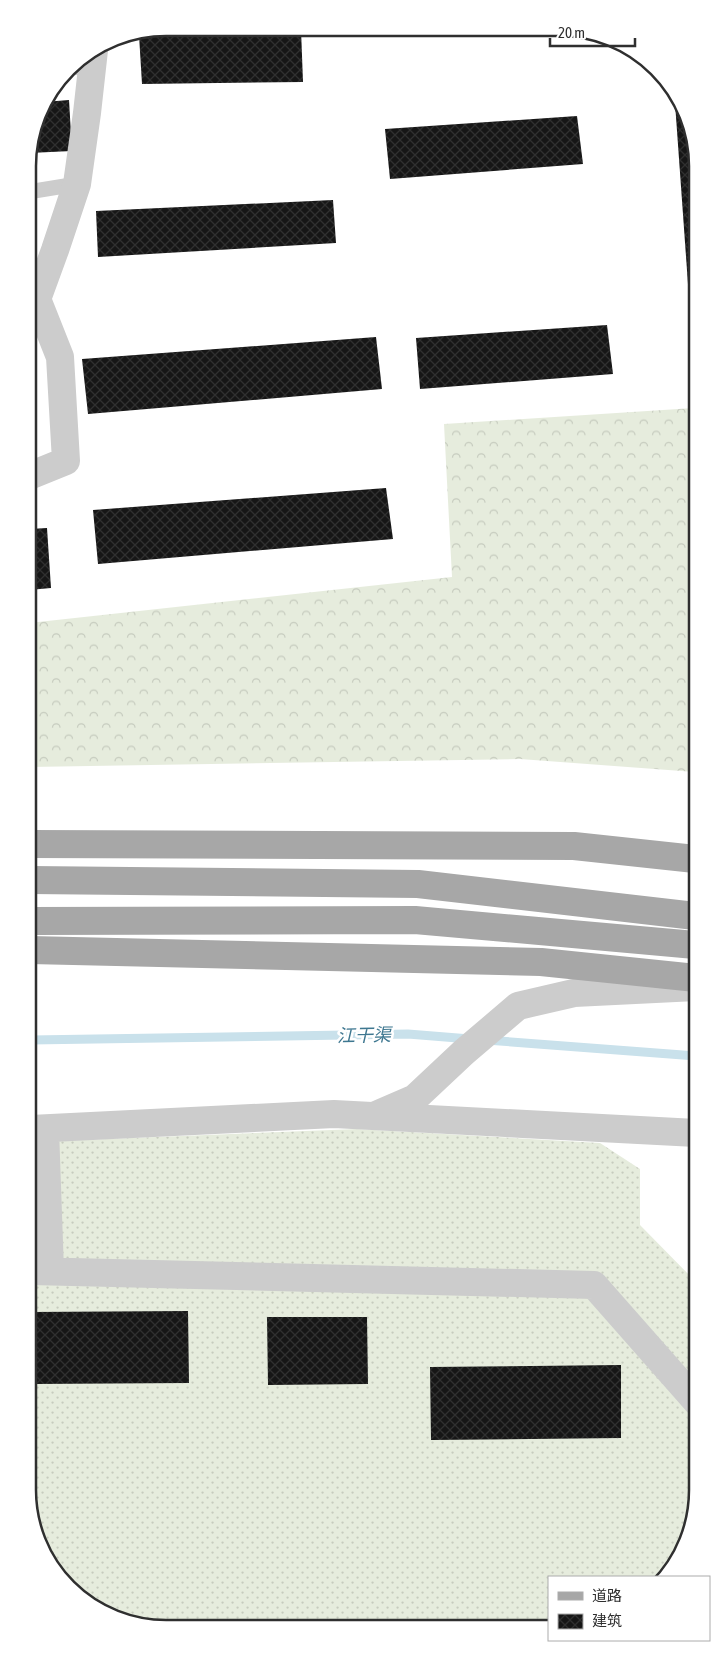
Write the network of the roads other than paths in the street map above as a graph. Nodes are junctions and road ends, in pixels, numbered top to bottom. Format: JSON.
{"nodes":[{"id":1,"x":86,"y":64,"type":"edge"},
{"id":2,"x":77,"y":184,"type":"junction"},
{"id":3,"x":37,"y":191,"type":"edge"},
{"id":4,"x":37,"y":297,"type":"edge"},
{"id":5,"x":37,"y":314,"type":"edge"},
{"id":6,"x":37,"y":473,"type":"edge"},
{"id":7,"x":36,"y":844,"type":"edge"},
{"id":8,"x":688,"y":858,"type":"edge"},
{"id":9,"x":36,"y":880,"type":"edge"},
{"id":10,"x":688,"y":915,"type":"edge"},
{"id":11,"x":36,"y":921,"type":"edge"},
{"id":12,"x":688,"y":944,"type":"edge"},
{"id":13,"x":36,"y":950,"type":"edge"},
{"id":14,"x":688,"y":977,"type":"edge"},
{"id":15,"x":688,"y":987,"type":"edge"},
{"id":16,"x":611,"y":991,"type":"junction"},
{"id":17,"x":688,"y":999,"type":"edge"},
{"id":18,"x":374,"y":1116,"type":"junction"},
{"id":19,"x":38,"y":1129,"type":"edge"},
{"id":20,"x":688,"y":1133,"type":"edge"},
{"id":21,"x":41,"y":1271,"type":"edge"},
{"id":22,"x":688,"y":1392,"type":"edge"}],
"edges":[{"from":1,"to":2,"type":"street"},
{"from":2,"to":3,"type":"lane"},
{"from":2,"to":4,"type":"street"},
{"from":5,"to":6,"type":"street"},
{"from":7,"to":8,"type":"main road"},
{"from":9,"to":10,"type":"main road"},
{"from":11,"to":12,"type":"main road"},
{"from":13,"to":14,"type":"main road"},
{"from":15,"to":16,"type":"street"},
{"from":16,"to":17,"type":"lane"},
{"from":16,"to":18,"type":"street"},
{"from":18,"to":19,"type":"street"},
{"from":18,"to":20,"type":"street"},
{"from":19,"to":21,"type":"street"},
{"from":21,"to":22,"type":"street"}]}
